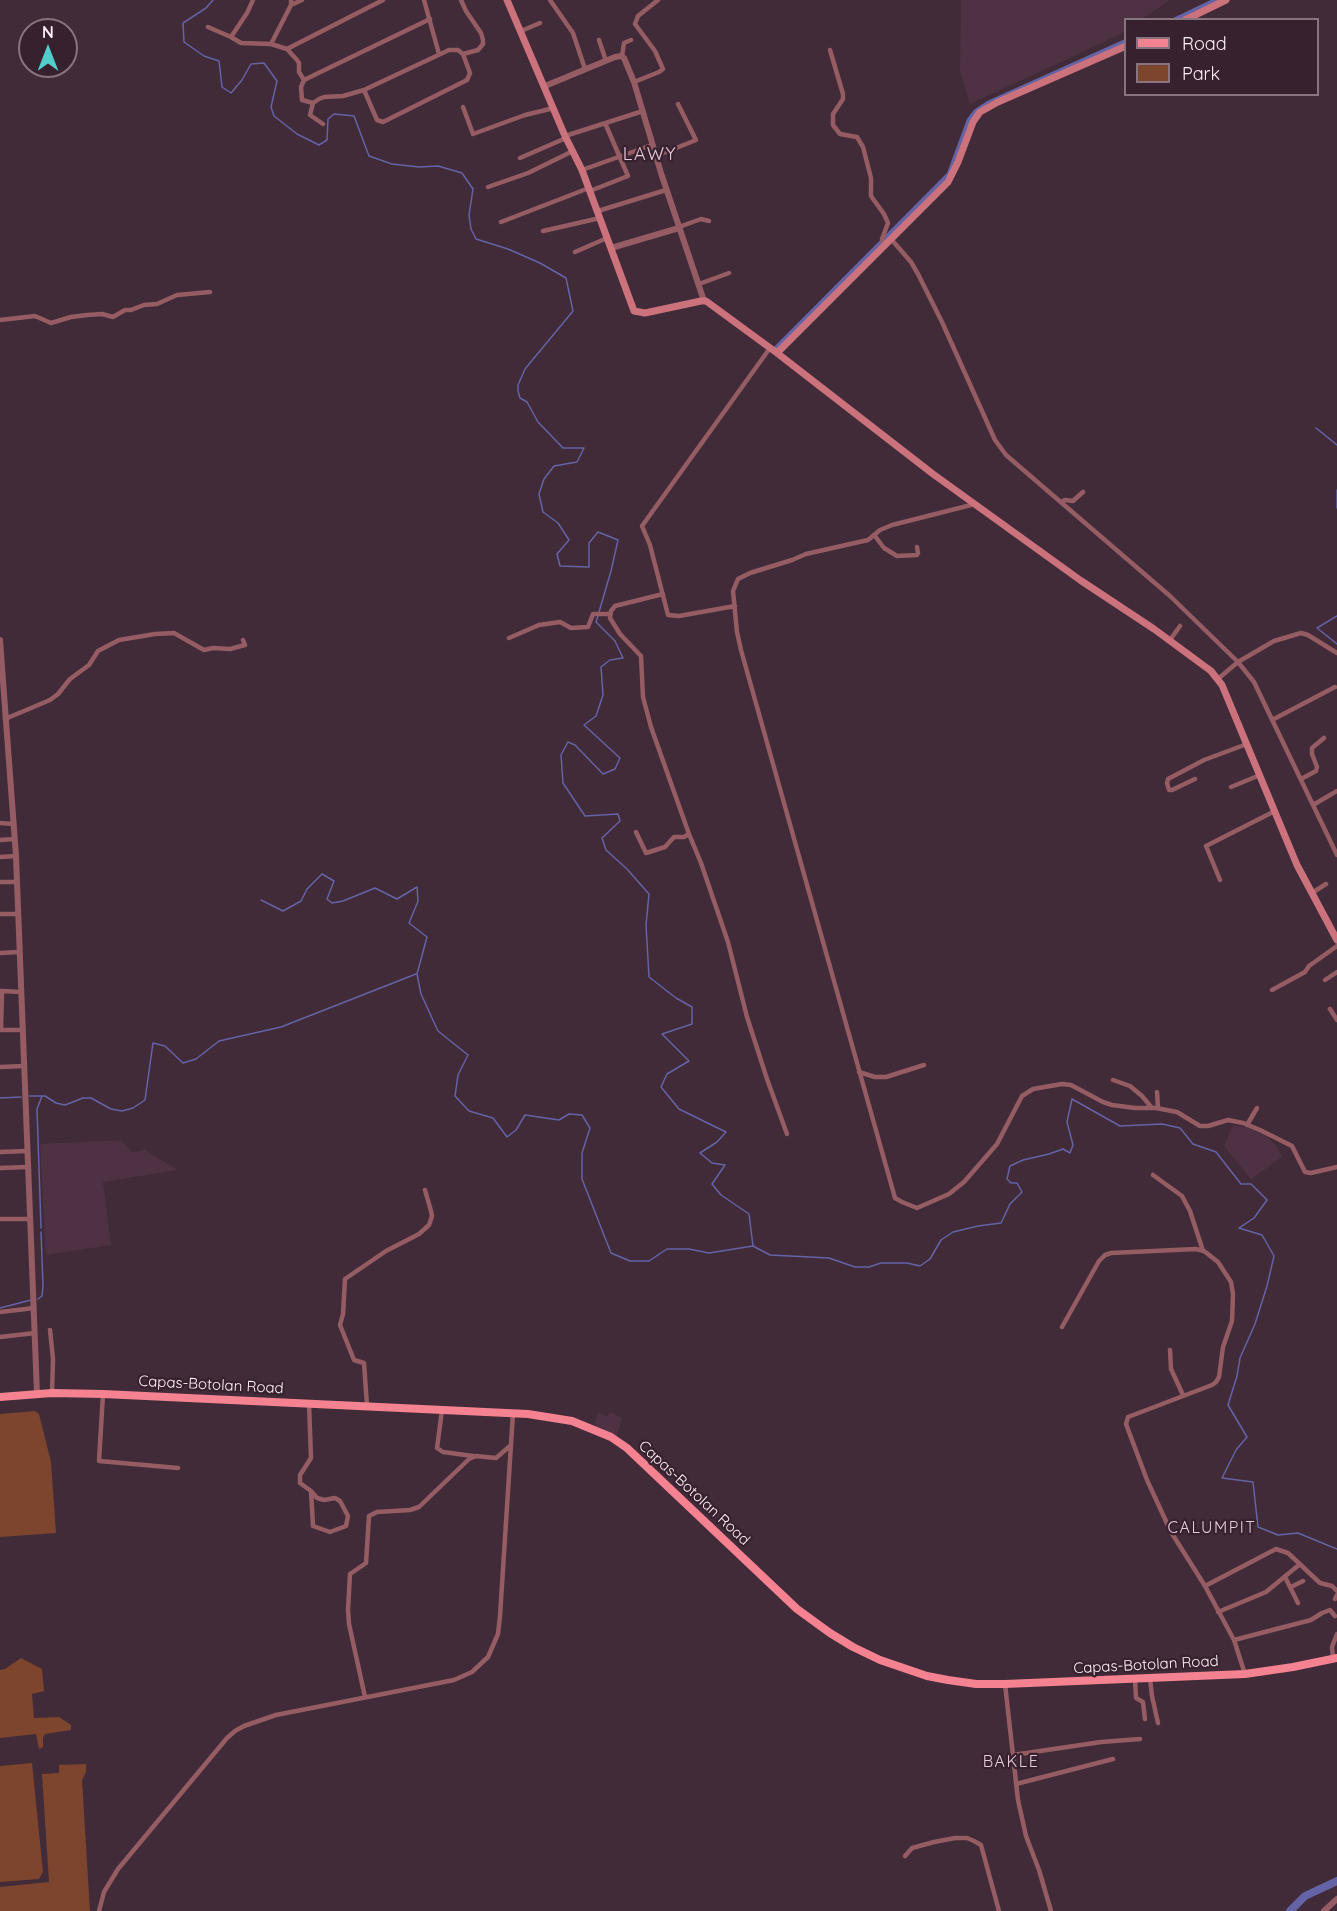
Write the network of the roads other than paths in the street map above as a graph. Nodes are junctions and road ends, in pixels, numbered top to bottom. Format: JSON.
{"nodes":[{"id":1,"x":253,"y":0,"type":"edge"},
{"id":2,"x":302,"y":0,"type":"edge"},
{"id":3,"x":383,"y":0,"type":"edge"},
{"id":4,"x":424,"y":0,"type":"edge"},
{"id":5,"x":461,"y":0,"type":"edge"},
{"id":6,"x":507,"y":0,"type":"edge"},
{"id":7,"x":550,"y":0,"type":"edge"},
{"id":8,"x":658,"y":0,"type":"edge"},
{"id":9,"x":1226,"y":0,"type":"edge"},
{"id":10,"x":291,"y":2,"type":"edge"},
{"id":11,"x":1189,"y":18,"type":"edge"},
{"id":12,"x":430,"y":19,"type":"junction"},
{"id":13,"x":540,"y":23,"type":"dead end"},
{"id":14,"x":208,"y":27,"type":"dead end"},
{"id":15,"x":521,"y":31,"type":"junction"},
{"id":16,"x":231,"y":37,"type":"junction"},
{"id":17,"x":599,"y":40,"type":"dead end"},
{"id":18,"x":631,"y":40,"type":"dead end"},
{"id":19,"x":271,"y":44,"type":"junction"},
{"id":20,"x":1124,"y":46,"type":"edge"},
{"id":21,"x":287,"y":49,"type":"junction"},
{"id":22,"x":830,"y":50,"type":"dead end"},
{"id":23,"x":439,"y":54,"type":"junction"},
{"id":24,"x":463,"y":54,"type":"junction"},
{"id":25,"x":622,"y":56,"type":"junction"},
{"id":26,"x":606,"y":61,"type":"junction"},
{"id":27,"x":585,"y":69,"type":"junction"},
{"id":28,"x":304,"y":80,"type":"junction"},
{"id":29,"x":634,"y":82,"type":"junction"},
{"id":30,"x":545,"y":86,"type":"junction"},
{"id":31,"x":364,"y":90,"type":"junction"},
{"id":32,"x":313,"y":103,"type":"junction"},
{"id":33,"x":678,"y":104,"type":"dead end"},
{"id":34,"x":463,"y":107,"type":"dead end"},
{"id":35,"x":554,"y":108,"type":"junction"},
{"id":36,"x":643,"y":111,"type":"junction"},
{"id":37,"x":606,"y":123,"type":"junction"},
{"id":38,"x":323,"y":124,"type":"dead end"},
{"id":39,"x":566,"y":137,"type":"junction"},
{"id":40,"x":652,"y":146,"type":"junction"},
{"id":41,"x":573,"y":151,"type":"junction"},
{"id":42,"x":656,"y":156,"type":"junction"},
{"id":43,"x":620,"y":157,"type":"junction"},
{"id":44,"x":520,"y":158,"type":"dead end"},
{"id":45,"x":582,"y":170,"type":"junction"},
{"id":46,"x":488,"y":187,"type":"dead end"},
{"id":47,"x":590,"y":189,"type":"junction"},
{"id":48,"x":666,"y":190,"type":"junction"},
{"id":49,"x":599,"y":214,"type":"junction"},
{"id":50,"x":709,"y":221,"type":"dead end"},
{"id":51,"x":501,"y":222,"type":"dead end"},
{"id":52,"x":679,"y":227,"type":"junction"},
{"id":53,"x":543,"y":231,"type":"dead end"},
{"id":54,"x":607,"y":238,"type":"junction"},
{"id":55,"x":891,"y":239,"type":"junction"},
{"id":56,"x":885,"y":246,"type":"junction"},
{"id":57,"x":611,"y":248,"type":"junction"},
{"id":58,"x":575,"y":252,"type":"dead end"},
{"id":59,"x":729,"y":273,"type":"dead end"},
{"id":60,"x":699,"y":284,"type":"junction"},
{"id":61,"x":210,"y":292,"type":"dead end"},
{"id":62,"x":704,"y":301,"type":"junction"},
{"id":63,"x":0,"y":321,"type":"edge"},
{"id":64,"x":770,"y":348,"type":"junction"},
{"id":65,"x":777,"y":353,"type":"junction"},
{"id":66,"x":1083,"y":492,"type":"dead end"},
{"id":67,"x":1061,"y":502,"type":"junction"},
{"id":68,"x":975,"y":504,"type":"junction"},
{"id":69,"x":875,"y":536,"type":"junction"},
{"id":70,"x":917,"y":547,"type":"dead end"},
{"id":71,"x":663,"y":594,"type":"junction"},
{"id":72,"x":735,"y":606,"type":"junction"},
{"id":73,"x":610,"y":614,"type":"junction"},
{"id":74,"x":1180,"y":626,"type":"dead end"},
{"id":75,"x":509,"y":638,"type":"dead end"},
{"id":76,"x":0,"y":640,"type":"edge"},
{"id":77,"x":243,"y":640,"type":"dead end"},
{"id":78,"x":1170,"y":640,"type":"junction"},
{"id":79,"x":0,"y":650,"type":"edge"},
{"id":80,"x":1337,"y":653,"type":"edge"},
{"id":81,"x":1238,"y":662,"type":"junction"},
{"id":82,"x":1219,"y":678,"type":"junction"},
{"id":83,"x":1335,"y":687,"type":"dead end"},
{"id":84,"x":5,"y":719,"type":"junction"},
{"id":85,"x":1272,"y":720,"type":"junction"},
{"id":86,"x":1324,"y":738,"type":"dead end"},
{"id":87,"x":1247,"y":744,"type":"junction"},
{"id":88,"x":1260,"y":775,"type":"junction"},
{"id":89,"x":1195,"y":779,"type":"dead end"},
{"id":90,"x":1301,"y":779,"type":"junction"},
{"id":91,"x":1231,"y":787,"type":"dead end"},
{"id":92,"x":1337,"y":791,"type":"edge"},
{"id":93,"x":1313,"y":805,"type":"junction"},
{"id":94,"x":1275,"y":811,"type":"junction"},
{"id":95,"x":0,"y":823,"type":"edge"},
{"id":96,"x":14,"y":824,"type":"junction"},
{"id":97,"x":636,"y":832,"type":"dead end"},
{"id":98,"x":689,"y":834,"type":"junction"},
{"id":99,"x":15,"y":839,"type":"junction"},
{"id":100,"x":0,"y":840,"type":"edge"},
{"id":101,"x":1337,"y":855,"type":"edge"},
{"id":102,"x":0,"y":856,"type":"edge"},
{"id":103,"x":15,"y":856,"type":"junction"},
{"id":104,"x":1220,"y":880,"type":"dead end"},
{"id":105,"x":0,"y":882,"type":"edge"},
{"id":106,"x":16,"y":882,"type":"junction"},
{"id":107,"x":1326,"y":884,"type":"dead end"},
{"id":108,"x":1312,"y":893,"type":"junction"},
{"id":109,"x":0,"y":914,"type":"edge"},
{"id":110,"x":17,"y":914,"type":"junction"},
{"id":111,"x":1337,"y":940,"type":"edge"},
{"id":112,"x":1337,"y":946,"type":"edge"},
{"id":113,"x":19,"y":952,"type":"junction"},
{"id":114,"x":0,"y":953,"type":"edge"},
{"id":115,"x":1337,"y":972,"type":"edge"},
{"id":116,"x":1325,"y":980,"type":"dead end"},
{"id":117,"x":1,"y":990,"type":"edge"},
{"id":118,"x":1272,"y":990,"type":"dead end"},
{"id":119,"x":21,"y":992,"type":"junction"},
{"id":120,"x":1330,"y":1009,"type":"dead end"},
{"id":121,"x":1337,"y":1020,"type":"edge"},
{"id":122,"x":1,"y":1030,"type":"edge"},
{"id":123,"x":21,"y":1030,"type":"junction"},
{"id":124,"x":924,"y":1065,"type":"dead end"},
{"id":125,"x":24,"y":1066,"type":"junction"},
{"id":126,"x":0,"y":1068,"type":"edge"},
{"id":127,"x":859,"y":1072,"type":"junction"},
{"id":128,"x":1113,"y":1080,"type":"dead end"},
{"id":129,"x":1157,"y":1092,"type":"dead end"},
{"id":130,"x":1155,"y":1108,"type":"junction"},
{"id":131,"x":1257,"y":1108,"type":"dead end"},
{"id":132,"x":1247,"y":1125,"type":"junction"},
{"id":133,"x":787,"y":1134,"type":"dead end"},
{"id":134,"x":27,"y":1151,"type":"junction"},
{"id":135,"x":0,"y":1152,"type":"edge"},
{"id":136,"x":28,"y":1167,"type":"junction"},
{"id":137,"x":1337,"y":1167,"type":"edge"},
{"id":138,"x":0,"y":1168,"type":"edge"},
{"id":139,"x":1305,"y":1172,"type":"junction"},
{"id":140,"x":1153,"y":1175,"type":"dead end"},
{"id":141,"x":1306,"y":1181,"type":"dead end"},
{"id":142,"x":425,"y":1190,"type":"dead end"},
{"id":143,"x":0,"y":1219,"type":"edge"},
{"id":144,"x":30,"y":1219,"type":"junction"},
{"id":145,"x":1203,"y":1251,"type":"junction"},
{"id":146,"x":34,"y":1308,"type":"junction"},
{"id":147,"x":0,"y":1312,"type":"edge"},
{"id":148,"x":1062,"y":1327,"type":"dead end"},
{"id":149,"x":50,"y":1330,"type":"dead end"},
{"id":150,"x":35,"y":1333,"type":"junction"},
{"id":151,"x":0,"y":1337,"type":"edge"},
{"id":152,"x":1170,"y":1350,"type":"dead end"},
{"id":153,"x":37,"y":1394,"type":"junction"},
{"id":154,"x":52,"y":1394,"type":"junction"},
{"id":155,"x":103,"y":1394,"type":"junction"},
{"id":156,"x":1183,"y":1395,"type":"junction"},
{"id":157,"x":0,"y":1397,"type":"edge"},
{"id":158,"x":309,"y":1403,"type":"junction"},
{"id":159,"x":367,"y":1406,"type":"junction"},
{"id":160,"x":442,"y":1410,"type":"junction"},
{"id":161,"x":513,"y":1413,"type":"junction"},
{"id":162,"x":510,"y":1446,"type":"junction"},
{"id":163,"x":476,"y":1456,"type":"junction"},
{"id":164,"x":178,"y":1468,"type":"dead end"},
{"id":165,"x":311,"y":1491,"type":"junction"},
{"id":166,"x":1300,"y":1564,"type":"junction"},
{"id":167,"x":1285,"y":1577,"type":"junction"},
{"id":168,"x":1303,"y":1581,"type":"dead end"},
{"id":169,"x":1205,"y":1586,"type":"junction"},
{"id":170,"x":1291,"y":1587,"type":"junction"},
{"id":171,"x":1336,"y":1595,"type":"edge"},
{"id":172,"x":1298,"y":1603,"type":"dead end"},
{"id":173,"x":1218,"y":1611,"type":"junction"},
{"id":174,"x":1335,"y":1616,"type":"dead end"},
{"id":175,"x":1337,"y":1634,"type":"edge"},
{"id":176,"x":1234,"y":1640,"type":"junction"},
{"id":177,"x":1335,"y":1658,"type":"edge"},
{"id":178,"x":1245,"y":1674,"type":"junction"},
{"id":179,"x":1150,"y":1678,"type":"junction"},
{"id":180,"x":1136,"y":1679,"type":"junction"},
{"id":181,"x":1005,"y":1684,"type":"junction"},
{"id":182,"x":365,"y":1697,"type":"junction"},
{"id":183,"x":1145,"y":1719,"type":"dead end"},
{"id":184,"x":1158,"y":1723,"type":"dead end"},
{"id":185,"x":1140,"y":1739,"type":"dead end"},
{"id":186,"x":1013,"y":1755,"type":"junction"},
{"id":187,"x":1113,"y":1759,"type":"dead end"},
{"id":188,"x":1016,"y":1784,"type":"junction"},
{"id":189,"x":905,"y":1856,"type":"dead end"},
{"id":190,"x":1336,"y":1902,"type":"edge"},
{"id":191,"x":99,"y":1911,"type":"edge"},
{"id":192,"x":999,"y":1911,"type":"edge"},
{"id":193,"x":1051,"y":1911,"type":"edge"},
{"id":194,"x":1324,"y":1911,"type":"edge"}],
"edges":[{"from":1,"to":16,"type":"street"},
{"from":2,"to":10,"type":"street"},
{"from":3,"to":21,"type":"street"},
{"from":4,"to":12,"type":"street"},
{"from":5,"to":24,"type":"street"},
{"from":6,"to":15,"type":"main road"},
{"from":7,"to":27,"type":"street"},
{"from":8,"to":29,"type":"street"},
{"from":9,"to":11,"type":"main road"},
{"from":10,"to":19,"type":"street"},
{"from":12,"to":23,"type":"street"},
{"from":12,"to":28,"type":"street"},
{"from":13,"to":15,"type":"street"},
{"from":14,"to":16,"type":"street"},
{"from":15,"to":30,"type":"main road"},
{"from":16,"to":19,"type":"street"},
{"from":17,"to":26,"type":"street"},
{"from":18,"to":25,"type":"street"},
{"from":19,"to":21,"type":"street"},
{"from":20,"to":55,"type":"main road"},
{"from":21,"to":28,"type":"street"},
{"from":22,"to":56,"type":"street"},
{"from":23,"to":24,"type":"street"},
{"from":23,"to":31,"type":"street"},
{"from":24,"to":31,"type":"street"},
{"from":25,"to":26,"type":"street"},
{"from":25,"to":29,"type":"street"},
{"from":26,"to":27,"type":"street"},
{"from":27,"to":30,"type":"street"},
{"from":28,"to":32,"type":"street"},
{"from":29,"to":36,"type":"street"},
{"from":30,"to":35,"type":"main road"},
{"from":31,"to":32,"type":"street"},
{"from":32,"to":38,"type":"street"},
{"from":33,"to":42,"type":"street"},
{"from":34,"to":35,"type":"street"},
{"from":35,"to":39,"type":"main road"},
{"from":36,"to":37,"type":"street"},
{"from":36,"to":40,"type":"street"},
{"from":37,"to":39,"type":"street"},
{"from":37,"to":43,"type":"street"},
{"from":39,"to":41,"type":"main road"},
{"from":39,"to":44,"type":"street"},
{"from":40,"to":42,"type":"street"},
{"from":40,"to":43,"type":"street"},
{"from":41,"to":45,"type":"main road"},
{"from":41,"to":46,"type":"street"},
{"from":42,"to":48,"type":"street"},
{"from":43,"to":45,"type":"street"},
{"from":43,"to":47,"type":"street"},
{"from":45,"to":47,"type":"main road"},
{"from":47,"to":49,"type":"main road"},
{"from":47,"to":51,"type":"street"},
{"from":48,"to":49,"type":"street"},
{"from":48,"to":52,"type":"street"},
{"from":49,"to":53,"type":"street"},
{"from":49,"to":54,"type":"main road"},
{"from":50,"to":52,"type":"street"},
{"from":52,"to":57,"type":"street"},
{"from":52,"to":60,"type":"street"},
{"from":54,"to":57,"type":"main road"},
{"from":54,"to":58,"type":"street"},
{"from":55,"to":56,"type":"main road"},
{"from":55,"to":67,"type":"street"},
{"from":56,"to":65,"type":"main road"},
{"from":57,"to":62,"type":"main road"},
{"from":59,"to":60,"type":"street"},
{"from":60,"to":62,"type":"street"},
{"from":61,"to":63,"type":"street"},
{"from":62,"to":64,"type":"main road"},
{"from":64,"to":65,"type":"main road"},
{"from":64,"to":71,"type":"street"},
{"from":65,"to":68,"type":"main road"},
{"from":66,"to":67,"type":"street"},
{"from":67,"to":81,"type":"street"},
{"from":68,"to":69,"type":"street"},
{"from":68,"to":78,"type":"main road"},
{"from":69,"to":70,"type":"street"},
{"from":69,"to":72,"type":"street"},
{"from":71,"to":72,"type":"street"},
{"from":71,"to":73,"type":"street"},
{"from":72,"to":127,"type":"street"},
{"from":73,"to":75,"type":"street"},
{"from":73,"to":98,"type":"street"},
{"from":74,"to":78,"type":"street"},
{"from":76,"to":79,"type":"street"},
{"from":77,"to":84,"type":"street"},
{"from":78,"to":82,"type":"main road"},
{"from":79,"to":84,"type":"street"},
{"from":80,"to":81,"type":"street"},
{"from":81,"to":82,"type":"street"},
{"from":81,"to":85,"type":"street"},
{"from":82,"to":87,"type":"main road"},
{"from":83,"to":85,"type":"street"},
{"from":84,"to":96,"type":"street"},
{"from":85,"to":90,"type":"street"},
{"from":86,"to":90,"type":"street"},
{"from":87,"to":88,"type":"main road"},
{"from":87,"to":89,"type":"street"},
{"from":88,"to":91,"type":"street"},
{"from":88,"to":94,"type":"main road"},
{"from":90,"to":93,"type":"street"},
{"from":92,"to":93,"type":"street"},
{"from":93,"to":101,"type":"street"},
{"from":94,"to":104,"type":"street"},
{"from":94,"to":108,"type":"main road"},
{"from":95,"to":96,"type":"street"},
{"from":96,"to":99,"type":"street"},
{"from":97,"to":98,"type":"street"},
{"from":98,"to":133,"type":"street"},
{"from":99,"to":100,"type":"street"},
{"from":99,"to":103,"type":"street"},
{"from":102,"to":103,"type":"street"},
{"from":103,"to":106,"type":"street"},
{"from":105,"to":106,"type":"street"},
{"from":106,"to":110,"type":"street"},
{"from":107,"to":108,"type":"street"},
{"from":108,"to":111,"type":"main road"},
{"from":109,"to":110,"type":"street"},
{"from":110,"to":113,"type":"street"},
{"from":112,"to":118,"type":"street"},
{"from":113,"to":114,"type":"street"},
{"from":113,"to":119,"type":"street"},
{"from":115,"to":116,"type":"street"},
{"from":117,"to":119,"type":"street"},
{"from":117,"to":122,"type":"street"},
{"from":119,"to":123,"type":"street"},
{"from":120,"to":121,"type":"street"},
{"from":122,"to":123,"type":"street"},
{"from":123,"to":125,"type":"street"},
{"from":124,"to":127,"type":"street"},
{"from":125,"to":126,"type":"street"},
{"from":125,"to":134,"type":"street"},
{"from":127,"to":130,"type":"street"},
{"from":128,"to":130,"type":"street"},
{"from":129,"to":130,"type":"street"},
{"from":130,"to":132,"type":"street"},
{"from":131,"to":132,"type":"street"},
{"from":132,"to":139,"type":"street"},
{"from":134,"to":135,"type":"street"},
{"from":134,"to":136,"type":"street"},
{"from":136,"to":138,"type":"street"},
{"from":136,"to":144,"type":"street"},
{"from":137,"to":139,"type":"street"},
{"from":139,"to":141,"type":"street"},
{"from":140,"to":145,"type":"street"},
{"from":142,"to":159,"type":"street"},
{"from":143,"to":144,"type":"street"},
{"from":144,"to":146,"type":"street"},
{"from":145,"to":148,"type":"street"},
{"from":145,"to":156,"type":"street"},
{"from":146,"to":147,"type":"street"},
{"from":146,"to":150,"type":"street"},
{"from":149,"to":154,"type":"street"},
{"from":150,"to":151,"type":"street"},
{"from":150,"to":153,"type":"street"},
{"from":152,"to":156,"type":"street"},
{"from":153,"to":154,"type":"main road","name":"Capas-Botolan Road"},
{"from":153,"to":157,"type":"main road","name":"Capas-Botolan Road"},
{"from":154,"to":155,"type":"main road","name":"Capas-Botolan Road"},
{"from":155,"to":158,"type":"main road","name":"Capas-Botolan Road"},
{"from":155,"to":164,"type":"street"},
{"from":156,"to":169,"type":"street"},
{"from":158,"to":159,"type":"main road","name":"Capas-Botolan Road"},
{"from":158,"to":165,"type":"street"},
{"from":159,"to":160,"type":"main road","name":"Capas-Botolan Road"},
{"from":160,"to":161,"type":"main road","name":"Capas-Botolan Road"},
{"from":160,"to":163,"type":"street"},
{"from":161,"to":162,"type":"street"},
{"from":161,"to":181,"type":"main road","name":"Capas-Botolan Road"},
{"from":162,"to":163,"type":"street"},
{"from":162,"to":182,"type":"street"},
{"from":163,"to":182,"type":"street"},
{"from":165,"to":165,"type":"street"},
{"from":166,"to":167,"type":"street"},
{"from":166,"to":169,"type":"street"},
{"from":166,"to":171,"type":"street"},
{"from":167,"to":170,"type":"street"},
{"from":167,"to":173,"type":"street"},
{"from":168,"to":170,"type":"street"},
{"from":169,"to":173,"type":"street"},
{"from":170,"to":172,"type":"street"},
{"from":173,"to":176,"type":"street"},
{"from":174,"to":176,"type":"street"},
{"from":175,"to":177,"type":"street"},
{"from":176,"to":178,"type":"street"},
{"from":177,"to":178,"type":"main road","name":"Capas-Botolan Road"},
{"from":178,"to":179,"type":"main road","name":"Capas-Botolan Road"},
{"from":179,"to":180,"type":"main road","name":"Capas-Botolan Road"},
{"from":179,"to":184,"type":"street"},
{"from":180,"to":181,"type":"main road","name":"Capas-Botolan Road"},
{"from":180,"to":183,"type":"street"},
{"from":181,"to":186,"type":"street"},
{"from":182,"to":191,"type":"street"},
{"from":185,"to":186,"type":"street"},
{"from":186,"to":188,"type":"street"},
{"from":187,"to":188,"type":"street"},
{"from":188,"to":193,"type":"street"},
{"from":189,"to":192,"type":"street"},
{"from":190,"to":194,"type":"street"}]}
